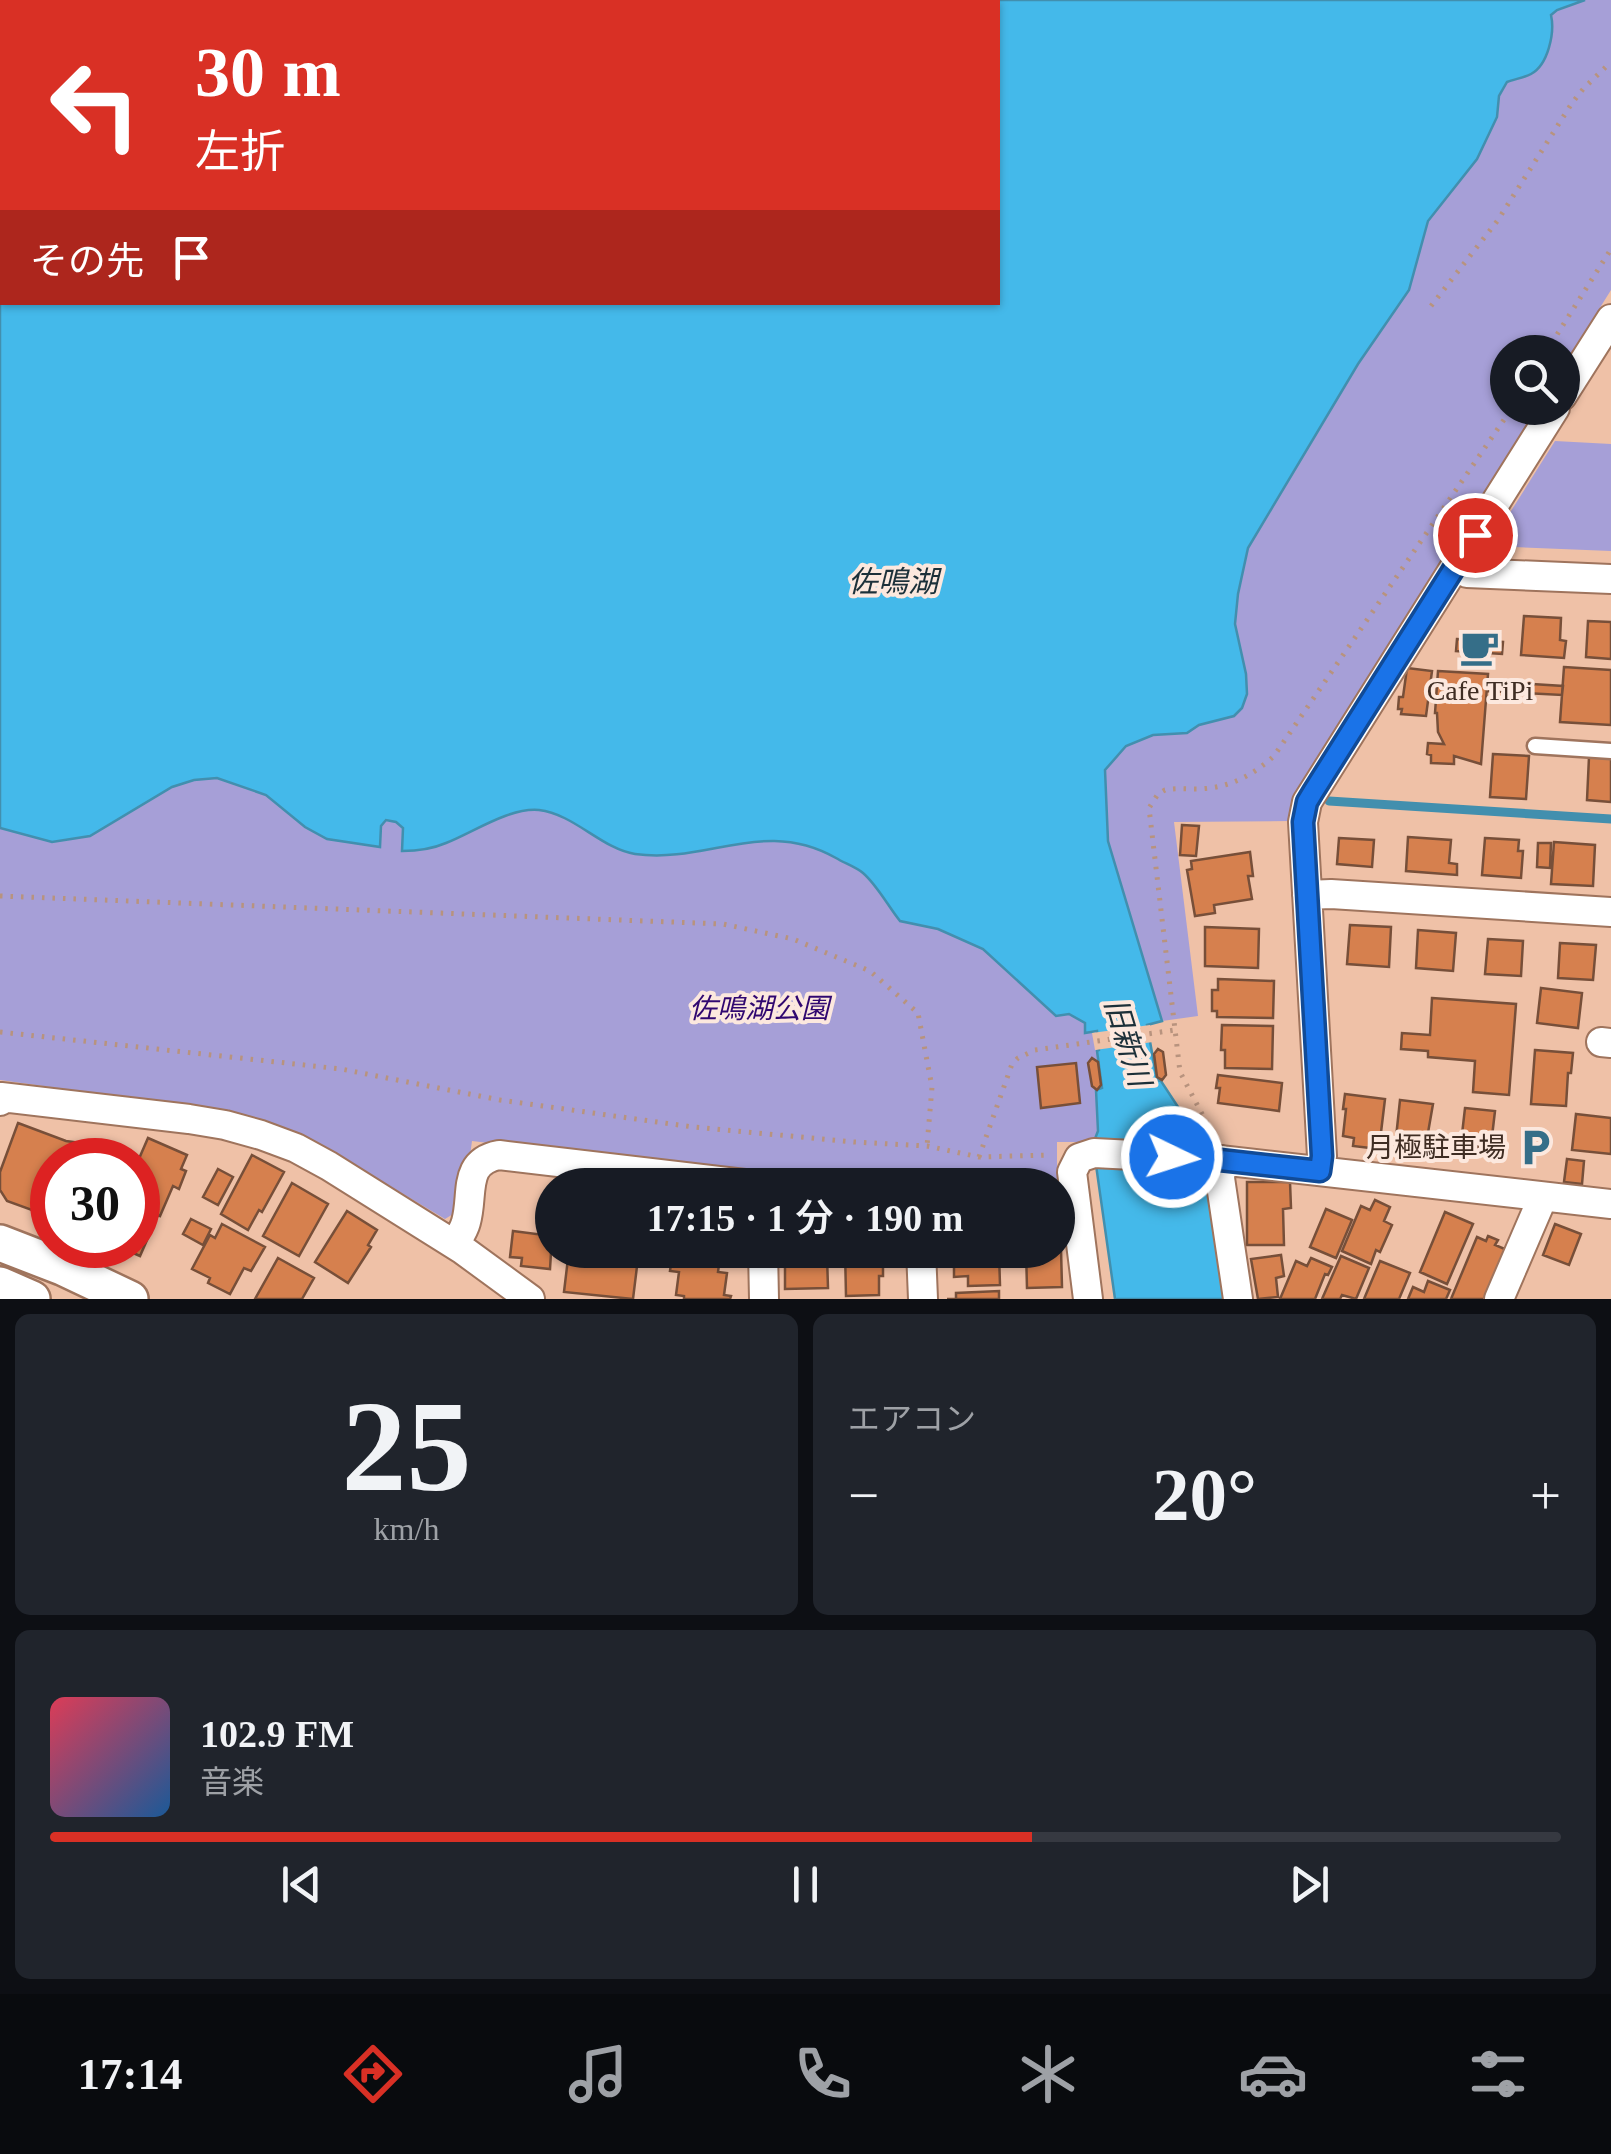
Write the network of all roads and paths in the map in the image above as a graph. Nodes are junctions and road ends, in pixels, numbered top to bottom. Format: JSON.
{"nodes":[{"id":1,"x":1611,"y":62,"type":"edge"},
{"id":2,"x":1611,"y":249,"type":"edge"},
{"id":3,"x":1430,"y":306,"type":"dead end"},
{"id":4,"x":1611,"y":319,"type":"edge"},
{"id":5,"x":1557,"y":335,"type":"edge"},
{"id":6,"x":1580,"y":368,"type":"edge"},
{"id":7,"x":1500,"y":425,"type":"edge"},
{"id":8,"x":1544,"y":425,"type":"edge"},
{"id":9,"x":1456,"y":566,"type":"junction"},
{"id":10,"x":1611,"y":579,"type":"edge"},
{"id":11,"x":1535,"y":746,"type":"dead end"},
{"id":12,"x":1611,"y":751,"type":"edge"},
{"id":13,"x":0,"y":896,"type":"edge"},
{"id":14,"x":1307,"y":896,"type":"junction"},
{"id":15,"x":1611,"y":912,"type":"edge"},
{"id":16,"x":1175,"y":1030,"type":"junction"},
{"id":17,"x":0,"y":1032,"type":"edge"},
{"id":18,"x":0,"y":1101,"type":"edge"},
{"id":19,"x":927,"y":1146,"type":"junction"},
{"id":20,"x":979,"y":1157,"type":"junction"},
{"id":21,"x":1085,"y":1157,"type":"junction"},
{"id":22,"x":1216,"y":1160,"type":"junction"},
{"id":23,"x":609,"y":1168,"type":"edge"},
{"id":24,"x":1075,"y":1169,"type":"edge"},
{"id":25,"x":1320,"y":1171,"type":"junction"},
{"id":26,"x":1540,"y":1196,"type":"junction"},
{"id":27,"x":1611,"y":1204,"type":"edge"},
{"id":28,"x":0,"y":1242,"type":"edge"},
{"id":29,"x":455,"y":1244,"type":"junction"},
{"id":30,"x":1075,"y":1248,"type":"edge"},
{"id":31,"x":763,"y":1268,"type":"edge"},
{"id":32,"x":922,"y":1268,"type":"edge"},
{"id":33,"x":0,"y":1286,"type":"edge"},
{"id":34,"x":32,"y":1299,"type":"edge"},
{"id":35,"x":130,"y":1299,"type":"edge"},
{"id":36,"x":530,"y":1299,"type":"edge"},
{"id":37,"x":764,"y":1299,"type":"edge"},
{"id":38,"x":923,"y":1299,"type":"edge"},
{"id":39,"x":1088,"y":1299,"type":"edge"},
{"id":40,"x":1238,"y":1299,"type":"edge"},
{"id":41,"x":1499,"y":1299,"type":"edge"}],
"edges":[{"from":1,"to":3,"type":"path"},
{"from":2,"to":5,"type":"path"},
{"from":4,"to":6,"type":"street"},
{"from":7,"to":16,"type":"path"},
{"from":8,"to":9,"type":"street"},
{"from":9,"to":10,"type":"street"},
{"from":9,"to":14,"type":"street"},
{"from":11,"to":12,"type":"lane"},
{"from":13,"to":19,"type":"path"},
{"from":14,"to":15,"type":"street"},
{"from":14,"to":25,"type":"street"},
{"from":16,"to":20,"type":"path"},
{"from":16,"to":22,"type":"path"},
{"from":17,"to":19,"type":"path"},
{"from":18,"to":29,"type":"street"},
{"from":19,"to":20,"type":"path"},
{"from":20,"to":21,"type":"path"},
{"from":21,"to":22,"type":"street"},
{"from":21,"to":24,"type":"street"},
{"from":22,"to":25,"type":"street"},
{"from":22,"to":40,"type":"street"},
{"from":23,"to":29,"type":"street"},
{"from":25,"to":26,"type":"street"},
{"from":26,"to":27,"type":"street"},
{"from":26,"to":41,"type":"street"},
{"from":28,"to":35,"type":"street"},
{"from":29,"to":36,"type":"street"},
{"from":30,"to":39,"type":"street"},
{"from":31,"to":37,"type":"street"},
{"from":32,"to":38,"type":"street"},
{"from":33,"to":34,"type":"street"}]}
